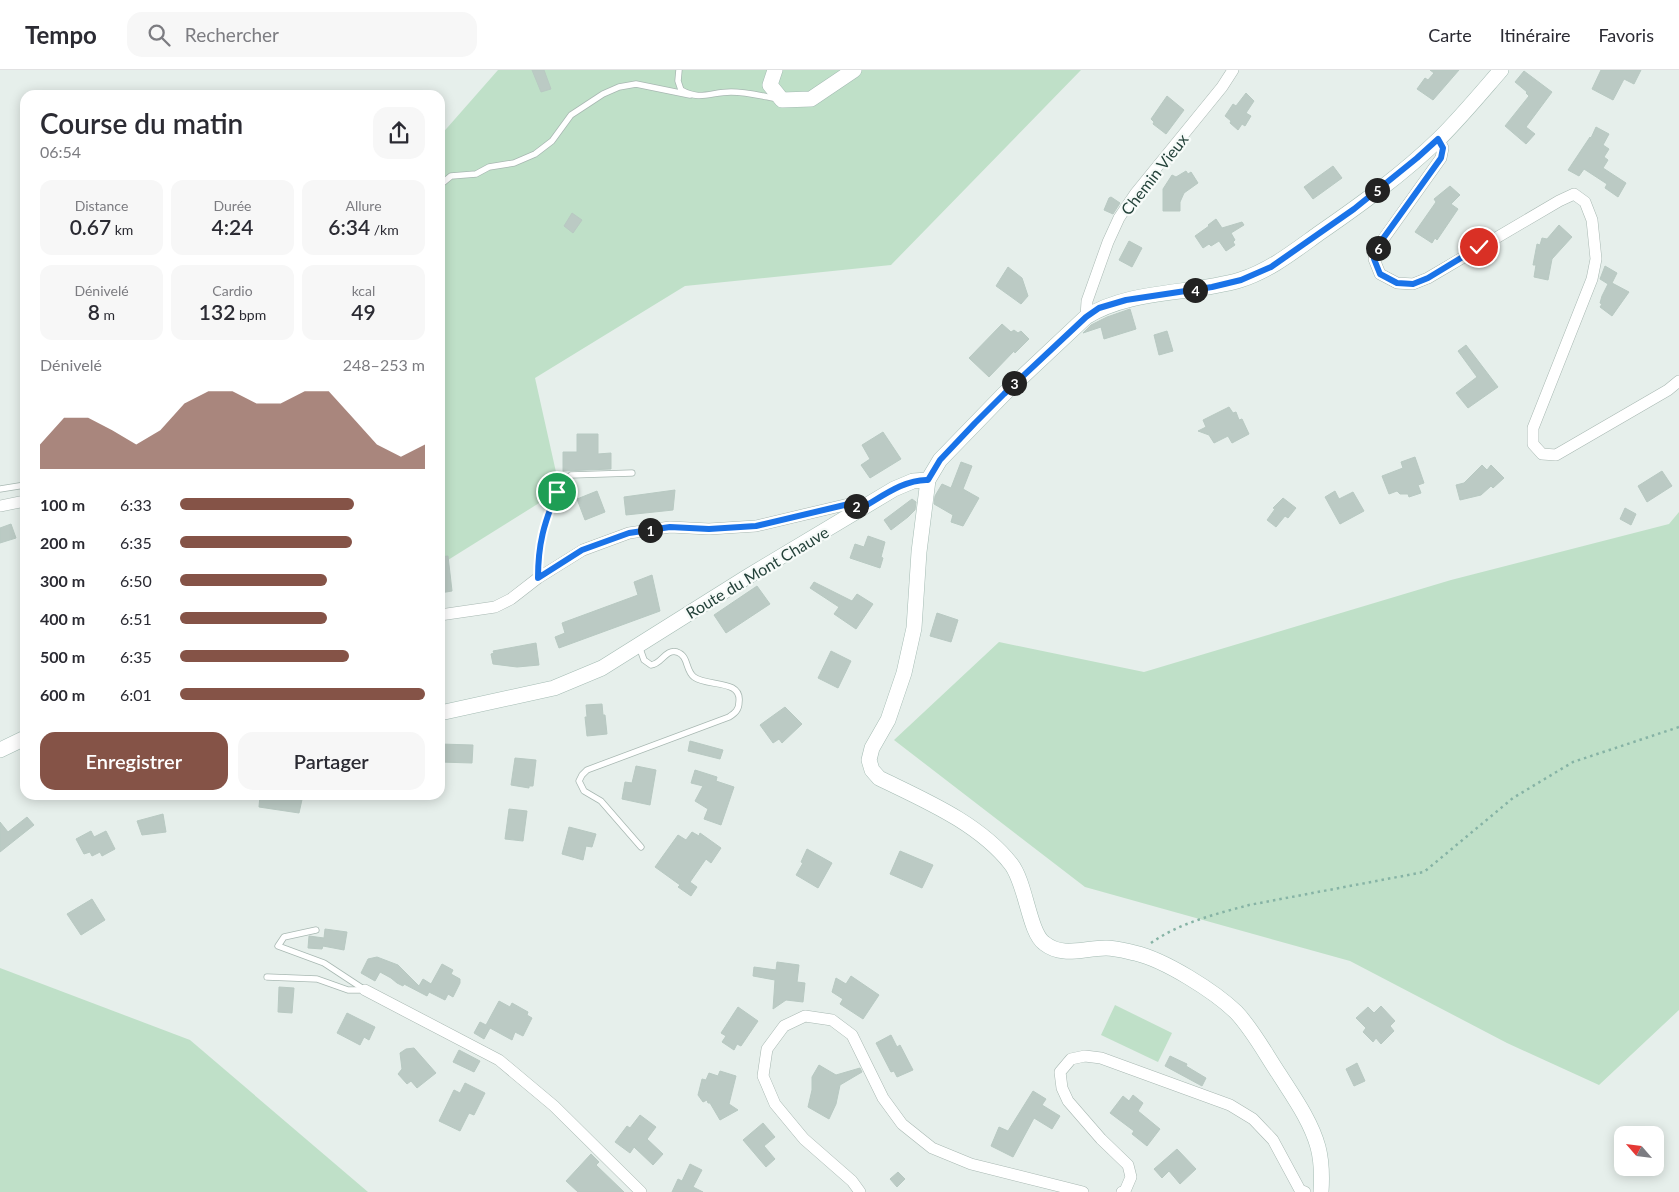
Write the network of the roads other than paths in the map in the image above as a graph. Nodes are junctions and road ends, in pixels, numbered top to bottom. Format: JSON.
{"nodes":[{"id":1,"x":679,"y":70,"type":"edge"},
{"id":2,"x":775,"y":70,"type":"edge"},
{"id":3,"x":854,"y":70,"type":"edge"},
{"id":4,"x":1233,"y":70,"type":"edge"},
{"id":5,"x":1500,"y":70,"type":"edge"},
{"id":6,"x":690,"y":95,"type":"junction"},
{"id":7,"x":782,"y":100,"type":"junction"},
{"id":8,"x":1438,"y":139,"type":"junction"},
{"id":9,"x":445,"y":181,"type":"edge"},
{"id":10,"x":1086,"y":317,"type":"junction"},
{"id":11,"x":1679,"y":381,"type":"edge"},
{"id":12,"x":632,"y":472,"type":"dead end"},
{"id":13,"x":928,"y":480,"type":"junction"},
{"id":14,"x":20,"y":486,"type":"edge"},
{"id":15,"x":0,"y":489,"type":"edge"},
{"id":16,"x":20,"y":502,"type":"edge"},
{"id":17,"x":0,"y":506,"type":"edge"},
{"id":18,"x":860,"y":509,"type":"junction"},
{"id":19,"x":538,"y":578,"type":"junction"},
{"id":20,"x":445,"y":614,"type":"edge"},
{"id":21,"x":638,"y":645,"type":"junction"},
{"id":22,"x":445,"y":712,"type":"edge"},
{"id":23,"x":20,"y":740,"type":"edge"},
{"id":24,"x":0,"y":750,"type":"edge"},
{"id":25,"x":640,"y":847,"type":"dead end"},
{"id":26,"x":316,"y":930,"type":"dead end"},
{"id":27,"x":267,"y":978,"type":"dead end"},
{"id":28,"x":365,"y":990,"type":"junction"},
{"id":29,"x":641,"y":1192,"type":"edge"},
{"id":30,"x":860,"y":1192,"type":"edge"},
{"id":31,"x":1083,"y":1192,"type":"edge"},
{"id":32,"x":1124,"y":1192,"type":"edge"},
{"id":33,"x":1305,"y":1192,"type":"edge"},
{"id":34,"x":1321,"y":1192,"type":"edge"}],
"edges":[{"from":1,"to":6,"type":"lane"},
{"from":2,"to":7,"type":"street"},
{"from":3,"to":7,"type":"street"},
{"from":4,"to":10,"type":"street","name":"Chemin Vieux"},
{"from":5,"to":8,"type":"street"},
{"from":6,"to":7,"type":"lane"},
{"from":6,"to":9,"type":"lane"},
{"from":8,"to":10,"type":"street"},
{"from":8,"to":11,"type":"street"},
{"from":10,"to":13,"type":"street"},
{"from":12,"to":19,"type":"lane"},
{"from":13,"to":18,"type":"street","name":"Route du Mont Chauve"},
{"from":13,"to":34,"type":"street"},
{"from":14,"to":15,"type":"lane"},
{"from":16,"to":17,"type":"street"},
{"from":18,"to":19,"type":"street"},
{"from":18,"to":21,"type":"street","name":"Route du Mont Chauve"},
{"from":19,"to":20,"type":"street"},
{"from":21,"to":22,"type":"street","name":"Route du Mont Chauve"},
{"from":21,"to":25,"type":"lane"},
{"from":23,"to":24,"type":"street"},
{"from":26,"to":28,"type":"lane"},
{"from":27,"to":28,"type":"lane"},
{"from":28,"to":29,"type":"street"},
{"from":30,"to":31,"type":"street"},
{"from":32,"to":33,"type":"street"}]}
